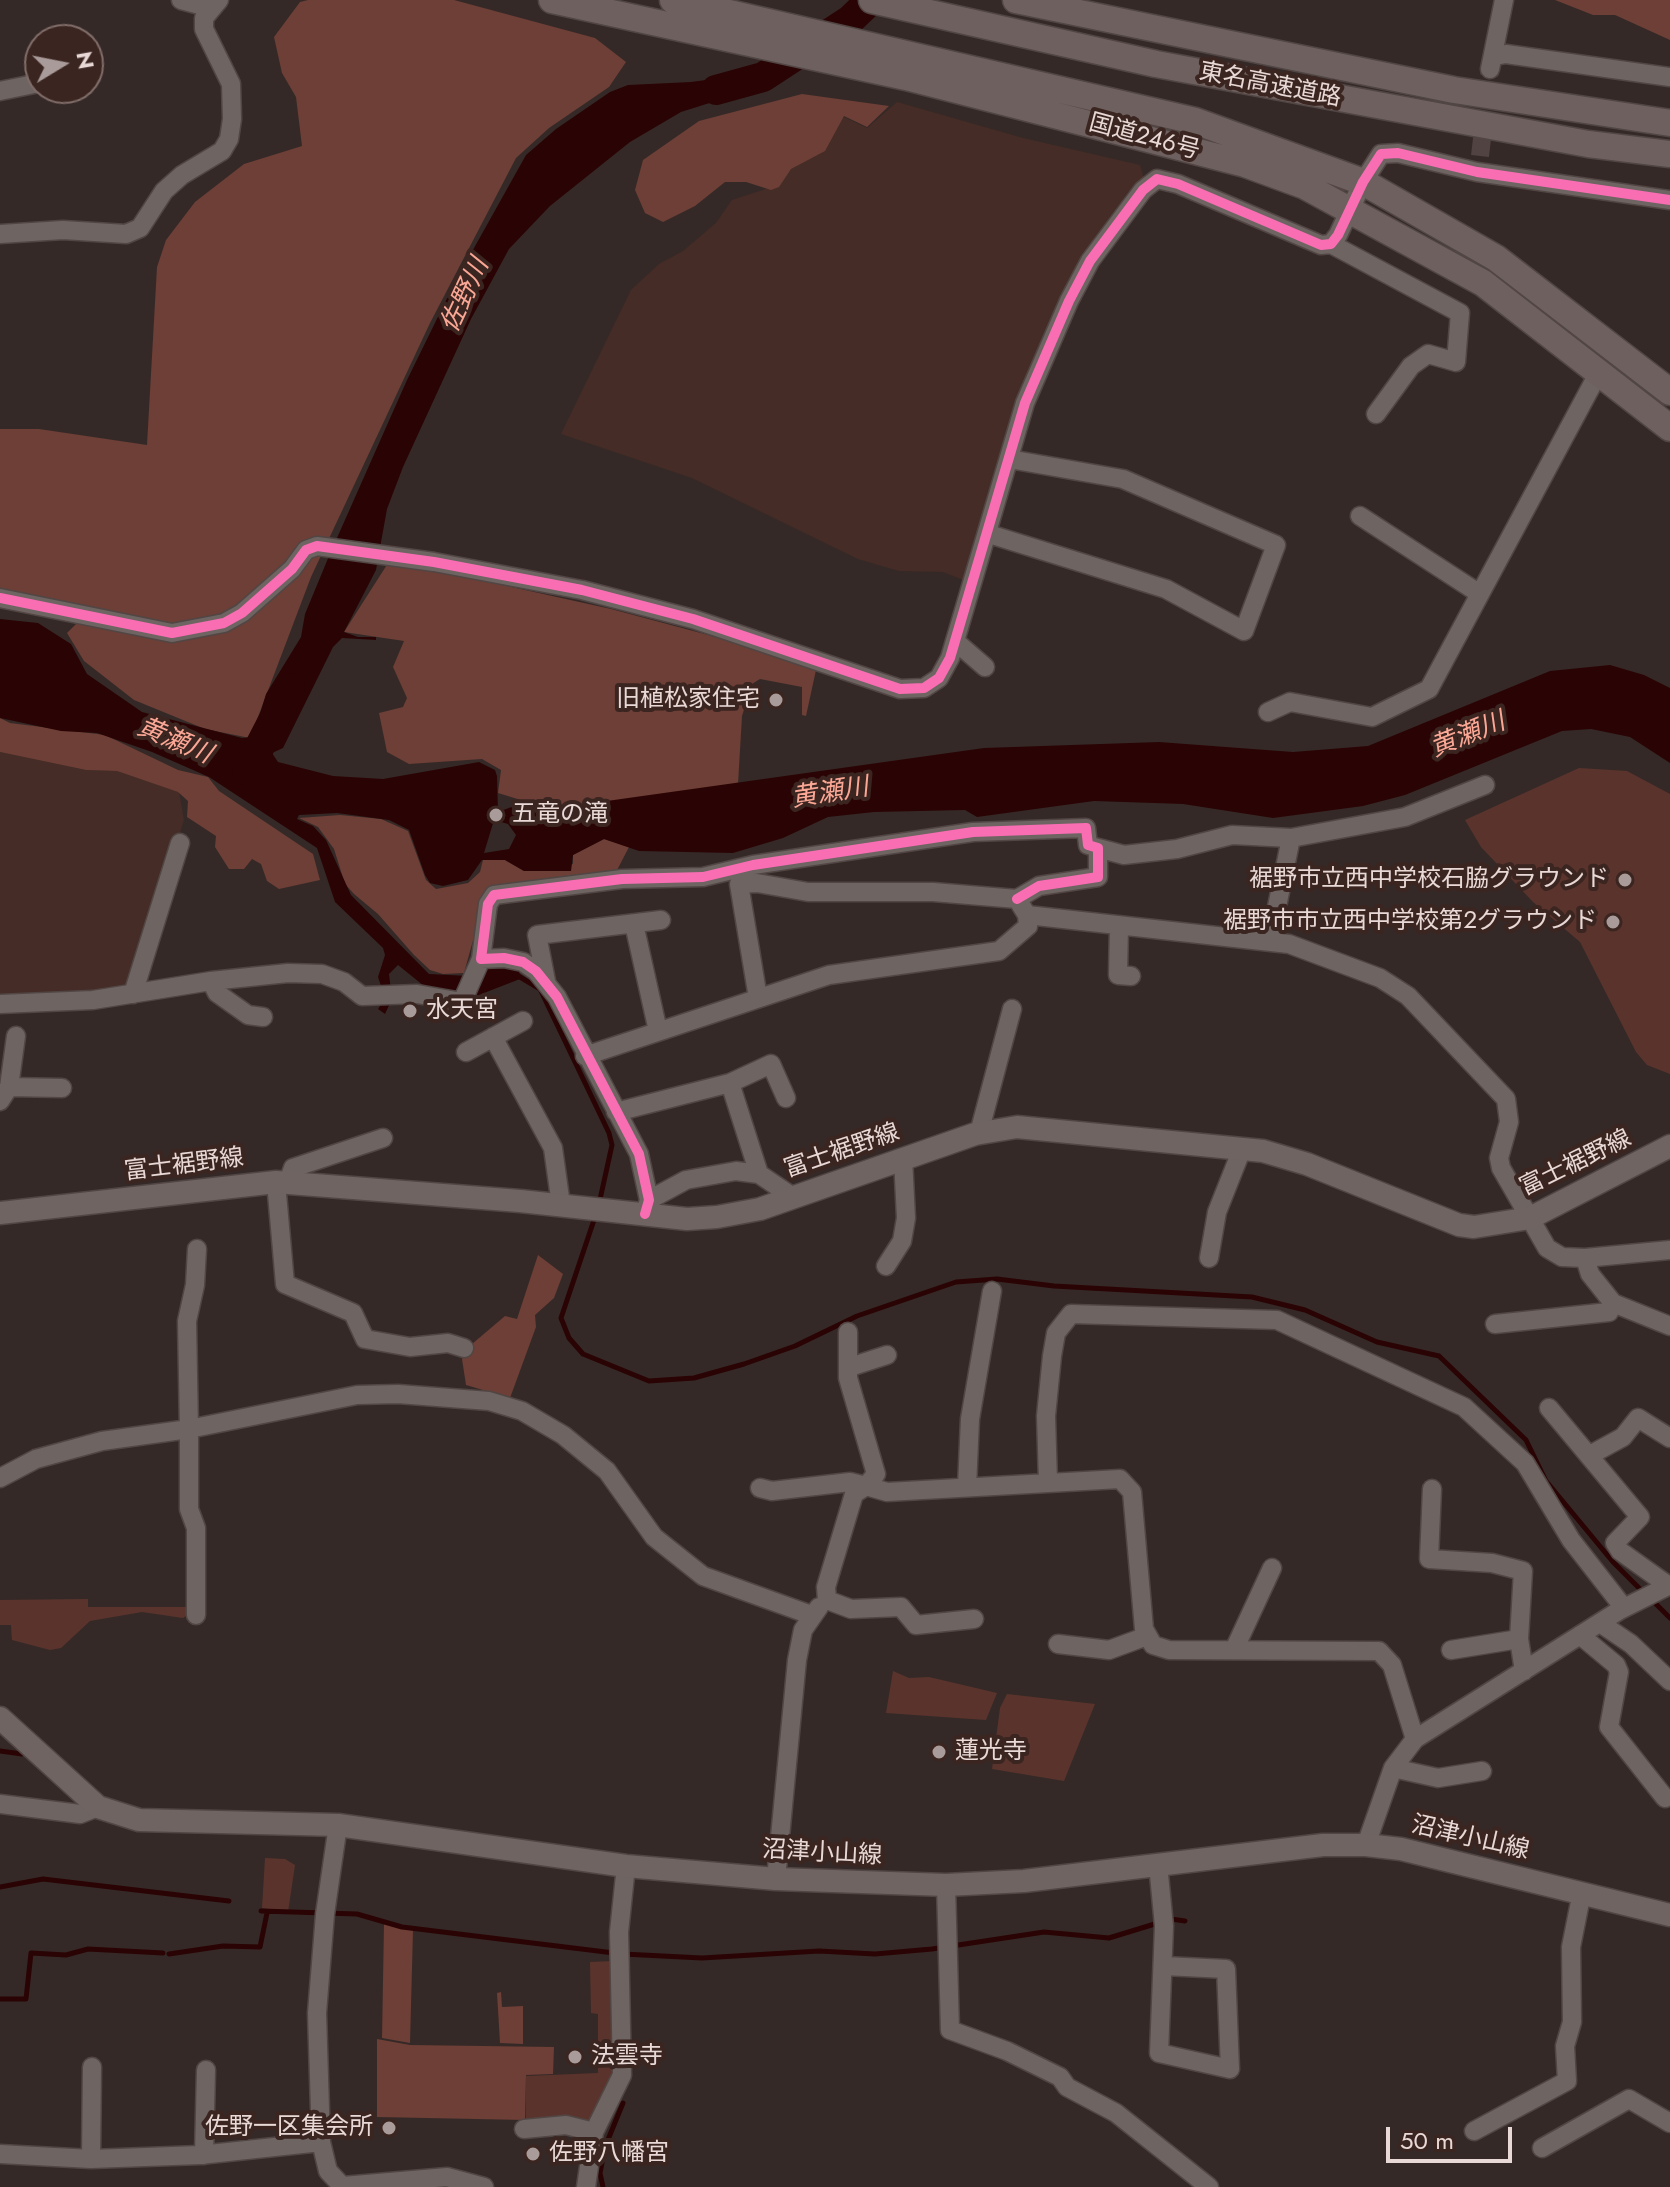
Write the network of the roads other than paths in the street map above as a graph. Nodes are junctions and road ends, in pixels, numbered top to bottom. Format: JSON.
{"nodes":[{"id":1,"x":181,"y":0,"type":"edge"},
{"id":2,"x":552,"y":0,"type":"edge"},
{"id":3,"x":673,"y":0,"type":"edge"},
{"id":4,"x":872,"y":0,"type":"edge"},
{"id":5,"x":1017,"y":0,"type":"edge"},
{"id":6,"x":1504,"y":0,"type":"edge"},
{"id":7,"x":215,"y":4,"type":"edge"},
{"id":8,"x":1670,"y":77,"type":"edge"},
{"id":9,"x":24,"y":86,"type":"edge"},
{"id":10,"x":0,"y":91,"type":"edge"},
{"id":11,"x":1670,"y":123,"type":"edge"},
{"id":12,"x":1670,"y":154,"type":"edge"},
{"id":13,"x":1363,"y":182,"type":"junction"},
{"id":14,"x":1670,"y":200,"type":"edge"},
{"id":15,"x":1352,"y":211,"type":"junction"},
{"id":16,"x":0,"y":234,"type":"edge"},
{"id":17,"x":1331,"y":244,"type":"junction"},
{"id":18,"x":1599,"y":372,"type":"junction"},
{"id":19,"x":1670,"y":392,"type":"edge"},
{"id":20,"x":1376,"y":414,"type":"dead end"},
{"id":21,"x":1670,"y":428,"type":"edge"},
{"id":22,"x":1009,"y":459,"type":"junction"},
{"id":23,"x":1360,"y":516,"type":"dead end"},
{"id":24,"x":989,"y":534,"type":"junction"},
{"id":25,"x":1480,"y":594,"type":"junction"},
{"id":26,"x":0,"y":598,"type":"edge"},
{"id":27,"x":955,"y":641,"type":"junction"},
{"id":28,"x":985,"y":667,"type":"dead end"},
{"id":29,"x":1268,"y":712,"type":"dead end"},
{"id":30,"x":1485,"y":785,"type":"dead end"},
{"id":31,"x":1291,"y":838,"type":"junction"},
{"id":32,"x":180,"y":843,"type":"dead end"},
{"id":33,"x":1098,"y":848,"type":"junction"},
{"id":34,"x":718,"y":873,"type":"junction"},
{"id":35,"x":739,"y":884,"type":"junction"},
{"id":36,"x":1017,"y":899,"type":"junction"},
{"id":37,"x":1027,"y":915,"type":"junction"},
{"id":38,"x":661,"y":920,"type":"dead end"},
{"id":39,"x":634,"y":924,"type":"junction"},
{"id":40,"x":1119,"y":926,"type":"junction"},
{"id":41,"x":1270,"y":941,"type":"junction"},
{"id":42,"x":481,"y":959,"type":"junction"},
{"id":43,"x":1131,"y":976,"type":"dead end"},
{"id":44,"x":211,"y":981,"type":"junction"},
{"id":45,"x":547,"y":984,"type":"junction"},
{"id":46,"x":133,"y":994,"type":"junction"},
{"id":47,"x":758,"y":998,"type":"junction"},
{"id":48,"x":0,"y":1004,"type":"edge"},
{"id":49,"x":1012,"y":1009,"type":"dead end"},
{"id":50,"x":263,"y":1017,"type":"dead end"},
{"id":51,"x":523,"y":1021,"type":"dead end"},
{"id":52,"x":658,"y":1031,"type":"junction"},
{"id":53,"x":16,"y":1036,"type":"dead end"},
{"id":54,"x":493,"y":1037,"type":"junction"},
{"id":55,"x":466,"y":1052,"type":"dead end"},
{"id":56,"x":585,"y":1056,"type":"junction"},
{"id":57,"x":730,"y":1083,"type":"junction"},
{"id":58,"x":62,"y":1088,"type":"dead end"},
{"id":59,"x":4,"y":1094,"type":"edge"},
{"id":60,"x":786,"y":1098,"type":"dead end"},
{"id":61,"x":616,"y":1112,"type":"junction"},
{"id":62,"x":979,"y":1133,"type":"junction"},
{"id":63,"x":383,"y":1138,"type":"dead end"},
{"id":64,"x":1670,"y":1146,"type":"edge"},
{"id":65,"x":1242,"y":1149,"type":"junction"},
{"id":66,"x":903,"y":1158,"type":"junction"},
{"id":67,"x":759,"y":1174,"type":"junction"},
{"id":68,"x":282,"y":1182,"type":"junction"},
{"id":69,"x":793,"y":1197,"type":"junction"},
{"id":70,"x":561,"y":1205,"type":"junction"},
{"id":71,"x":647,"y":1207,"type":"junction"},
{"id":72,"x":0,"y":1213,"type":"edge"},
{"id":73,"x":1530,"y":1218,"type":"junction"},
{"id":74,"x":197,"y":1249,"type":"dead end"},
{"id":75,"x":1670,"y":1250,"type":"edge"},
{"id":76,"x":1209,"y":1258,"type":"dead end"},
{"id":77,"x":1585,"y":1258,"type":"junction"},
{"id":78,"x":886,"y":1266,"type":"dead end"},
{"id":79,"x":992,"y":1291,"type":"dead end"},
{"id":80,"x":1613,"y":1303,"type":"junction"},
{"id":81,"x":1495,"y":1324,"type":"dead end"},
{"id":82,"x":1670,"y":1326,"type":"edge"},
{"id":83,"x":848,"y":1332,"type":"dead end"},
{"id":84,"x":464,"y":1348,"type":"dead end"},
{"id":85,"x":887,"y":1355,"type":"dead end"},
{"id":86,"x":850,"y":1367,"type":"junction"},
{"id":87,"x":1549,"y":1408,"type":"dead end"},
{"id":88,"x":189,"y":1429,"type":"junction"},
{"id":89,"x":1670,"y":1438,"type":"edge"},
{"id":90,"x":1590,"y":1455,"type":"junction"},
{"id":91,"x":0,"y":1478,"type":"edge"},
{"id":92,"x":1048,"y":1482,"type":"junction"},
{"id":93,"x":866,"y":1486,"type":"junction"},
{"id":94,"x":967,"y":1487,"type":"junction"},
{"id":95,"x":760,"y":1488,"type":"dead end"},
{"id":96,"x":1432,"y":1489,"type":"dead end"},
{"id":97,"x":1272,"y":1568,"type":"dead end"},
{"id":98,"x":1666,"y":1587,"type":"edge"},
{"id":99,"x":827,"y":1600,"type":"junction"},
{"id":100,"x":1630,"y":1605,"type":"junction"},
{"id":101,"x":196,"y":1615,"type":"dead end"},
{"id":102,"x":811,"y":1615,"type":"junction"},
{"id":103,"x":974,"y":1619,"type":"dead end"},
{"id":104,"x":1600,"y":1623,"type":"junction"},
{"id":105,"x":1580,"y":1635,"type":"junction"},
{"id":106,"x":1147,"y":1636,"type":"junction"},
{"id":107,"x":1519,"y":1639,"type":"junction"},
{"id":108,"x":1058,"y":1644,"type":"dead end"},
{"id":109,"x":1234,"y":1650,"type":"junction"},
{"id":110,"x":1451,"y":1650,"type":"dead end"},
{"id":111,"x":1524,"y":1671,"type":"junction"},
{"id":112,"x":1670,"y":1681,"type":"edge"},
{"id":113,"x":0,"y":1718,"type":"edge"},
{"id":114,"x":1415,"y":1739,"type":"junction"},
{"id":115,"x":1393,"y":1768,"type":"junction"},
{"id":116,"x":1482,"y":1771,"type":"dead end"},
{"id":117,"x":1665,"y":1798,"type":"dead end"},
{"id":118,"x":0,"y":1804,"type":"edge"},
{"id":119,"x":98,"y":1807,"type":"junction"},
{"id":120,"x":338,"y":1825,"type":"junction"},
{"id":121,"x":1366,"y":1845,"type":"junction"},
{"id":122,"x":1158,"y":1864,"type":"junction"},
{"id":123,"x":626,"y":1866,"type":"junction"},
{"id":124,"x":776,"y":1879,"type":"junction"},
{"id":125,"x":946,"y":1885,"type":"junction"},
{"id":126,"x":1582,"y":1892,"type":"junction"},
{"id":127,"x":1670,"y":1915,"type":"edge"},
{"id":128,"x":1164,"y":1966,"type":"junction"},
{"id":129,"x":92,"y":2067,"type":"dead end"},
{"id":130,"x":206,"y":2070,"type":"dead end"},
{"id":131,"x":1670,"y":2123,"type":"edge"},
{"id":132,"x":524,"y":2129,"type":"dead end"},
{"id":133,"x":1474,"y":2131,"type":"dead end"},
{"id":134,"x":594,"y":2132,"type":"junction"},
{"id":135,"x":321,"y":2142,"type":"junction"},
{"id":136,"x":1542,"y":2148,"type":"dead end"},
{"id":137,"x":0,"y":2154,"type":"edge"},
{"id":138,"x":204,"y":2155,"type":"junction"},
{"id":139,"x":91,"y":2159,"type":"junction"},
{"id":140,"x":411,"y":2183,"type":"edge"},
{"id":141,"x":343,"y":2186,"type":"edge"},
{"id":142,"x":484,"y":2187,"type":"edge"},
{"id":143,"x":586,"y":2187,"type":"edge"},
{"id":144,"x":1209,"y":2187,"type":"edge"}],
"edges":[{"from":1,"to":7,"type":"street"},
{"from":2,"to":15,"type":"highway","name":"国道246号"},
{"from":3,"to":13,"type":"highway","name":"国道246号"},
{"from":4,"to":12,"type":"highway","name":"東名高速道路"},
{"from":5,"to":11,"type":"highway","name":"東名高速道路"},
{"from":6,"to":8,"type":"street"},
{"from":7,"to":16,"type":"street"},
{"from":9,"to":10,"type":"street"},
{"from":13,"to":14,"type":"street"},
{"from":13,"to":15,"type":"street"},
{"from":13,"to":19,"type":"highway","name":"国道246号"},
{"from":15,"to":17,"type":"street"},
{"from":15,"to":18,"type":"highway","name":"国道246号"},
{"from":17,"to":20,"type":"street"},
{"from":17,"to":22,"type":"street"},
{"from":18,"to":21,"type":"highway","name":"国道246号"},
{"from":18,"to":25,"type":"street"},
{"from":22,"to":24,"type":"street"},
{"from":22,"to":24,"type":"street"},
{"from":23,"to":25,"type":"street"},
{"from":24,"to":27,"type":"street"},
{"from":25,"to":29,"type":"street"},
{"from":26,"to":27,"type":"street"},
{"from":27,"to":28,"type":"street"},
{"from":30,"to":31,"type":"street"},
{"from":31,"to":33,"type":"street"},
{"from":31,"to":41,"type":"street"},
{"from":32,"to":46,"type":"street"},
{"from":33,"to":34,"type":"street"},
{"from":33,"to":36,"type":"street"},
{"from":34,"to":35,"type":"street"},
{"from":34,"to":42,"type":"street"},
{"from":35,"to":36,"type":"street"},
{"from":35,"to":47,"type":"street"},
{"from":36,"to":37,"type":"street"},
{"from":37,"to":40,"type":"street"},
{"from":37,"to":47,"type":"street"},
{"from":38,"to":39,"type":"street"},
{"from":39,"to":45,"type":"street"},
{"from":39,"to":52,"type":"street"},
{"from":40,"to":41,"type":"street"},
{"from":40,"to":43,"type":"street"},
{"from":41,"to":73,"type":"street"},
{"from":42,"to":44,"type":"street"},
{"from":42,"to":45,"type":"street"},
{"from":44,"to":46,"type":"street"},
{"from":44,"to":50,"type":"street"},
{"from":45,"to":56,"type":"street"},
{"from":46,"to":48,"type":"street"},
{"from":47,"to":52,"type":"street"},
{"from":49,"to":62,"type":"street"},
{"from":51,"to":54,"type":"street"},
{"from":52,"to":56,"type":"street"},
{"from":53,"to":59,"type":"street"},
{"from":54,"to":55,"type":"street"},
{"from":54,"to":70,"type":"street"},
{"from":56,"to":61,"type":"street"},
{"from":57,"to":60,"type":"street"},
{"from":57,"to":61,"type":"street"},
{"from":57,"to":67,"type":"street"},
{"from":58,"to":59,"type":"street"},
{"from":61,"to":71,"type":"street"},
{"from":62,"to":65,"type":"main road","name":"富士裾野線"},
{"from":62,"to":66,"type":"main road","name":"富士裾野線"},
{"from":63,"to":68,"type":"street"},
{"from":64,"to":73,"type":"main road","name":"富士裾野線"},
{"from":65,"to":73,"type":"main road","name":"富士裾野線"},
{"from":65,"to":76,"type":"street"},
{"from":66,"to":69,"type":"main road","name":"富士裾野線"},
{"from":66,"to":78,"type":"street"},
{"from":67,"to":69,"type":"street"},
{"from":67,"to":71,"type":"street"},
{"from":68,"to":70,"type":"main road","name":"富士裾野線"},
{"from":68,"to":72,"type":"main road","name":"富士裾野線"},
{"from":68,"to":84,"type":"street"},
{"from":69,"to":71,"type":"main road","name":"富士裾野線"},
{"from":70,"to":71,"type":"main road","name":"富士裾野線"},
{"from":73,"to":77,"type":"street"},
{"from":74,"to":88,"type":"street"},
{"from":75,"to":77,"type":"street"},
{"from":77,"to":80,"type":"street"},
{"from":79,"to":94,"type":"street"},
{"from":80,"to":81,"type":"street"},
{"from":80,"to":82,"type":"street"},
{"from":83,"to":86,"type":"street"},
{"from":85,"to":86,"type":"street"},
{"from":86,"to":93,"type":"street"},
{"from":87,"to":90,"type":"street"},
{"from":88,"to":91,"type":"street"},
{"from":88,"to":101,"type":"street"},
{"from":88,"to":102,"type":"street"},
{"from":89,"to":90,"type":"street"},
{"from":90,"to":98,"type":"street"},
{"from":92,"to":94,"type":"street"},
{"from":92,"to":100,"type":"street"},
{"from":92,"to":106,"type":"street"},
{"from":93,"to":94,"type":"street"},
{"from":93,"to":95,"type":"street"},
{"from":93,"to":99,"type":"street"},
{"from":96,"to":107,"type":"street"},
{"from":97,"to":109,"type":"street"},
{"from":98,"to":100,"type":"street"},
{"from":99,"to":102,"type":"street"},
{"from":99,"to":103,"type":"street"},
{"from":100,"to":104,"type":"street"},
{"from":102,"to":124,"type":"street"},
{"from":104,"to":105,"type":"street"},
{"from":104,"to":112,"type":"street"},
{"from":105,"to":111,"type":"street"},
{"from":105,"to":117,"type":"street"},
{"from":106,"to":108,"type":"street"},
{"from":106,"to":109,"type":"street"},
{"from":107,"to":110,"type":"street"},
{"from":107,"to":111,"type":"street"},
{"from":109,"to":114,"type":"street"},
{"from":111,"to":114,"type":"street"},
{"from":113,"to":119,"type":"main road","name":"沼津小山線"},
{"from":114,"to":115,"type":"street"},
{"from":115,"to":116,"type":"street"},
{"from":115,"to":121,"type":"street"},
{"from":118,"to":119,"type":"street"},
{"from":119,"to":120,"type":"main road","name":"沼津小山線"},
{"from":120,"to":123,"type":"main road","name":"沼津小山線"},
{"from":120,"to":135,"type":"street"},
{"from":121,"to":122,"type":"main road","name":"沼津小山線"},
{"from":121,"to":126,"type":"main road","name":"沼津小山線"},
{"from":122,"to":125,"type":"main road","name":"沼津小山線"},
{"from":122,"to":128,"type":"street"},
{"from":123,"to":124,"type":"main road","name":"沼津小山線"},
{"from":123,"to":134,"type":"street"},
{"from":124,"to":125,"type":"main road","name":"沼津小山線"},
{"from":125,"to":144,"type":"street"},
{"from":126,"to":127,"type":"main road","name":"沼津小山線"},
{"from":126,"to":133,"type":"street"},
{"from":128,"to":128,"type":"street"},
{"from":129,"to":139,"type":"street"},
{"from":130,"to":138,"type":"street"},
{"from":131,"to":136,"type":"street"},
{"from":132,"to":134,"type":"street"},
{"from":134,"to":143,"type":"street"},
{"from":135,"to":138,"type":"street"},
{"from":135,"to":141,"type":"street"},
{"from":137,"to":139,"type":"street"},
{"from":138,"to":139,"type":"street"},
{"from":140,"to":141,"type":"street"},
{"from":140,"to":142,"type":"street"}]}
